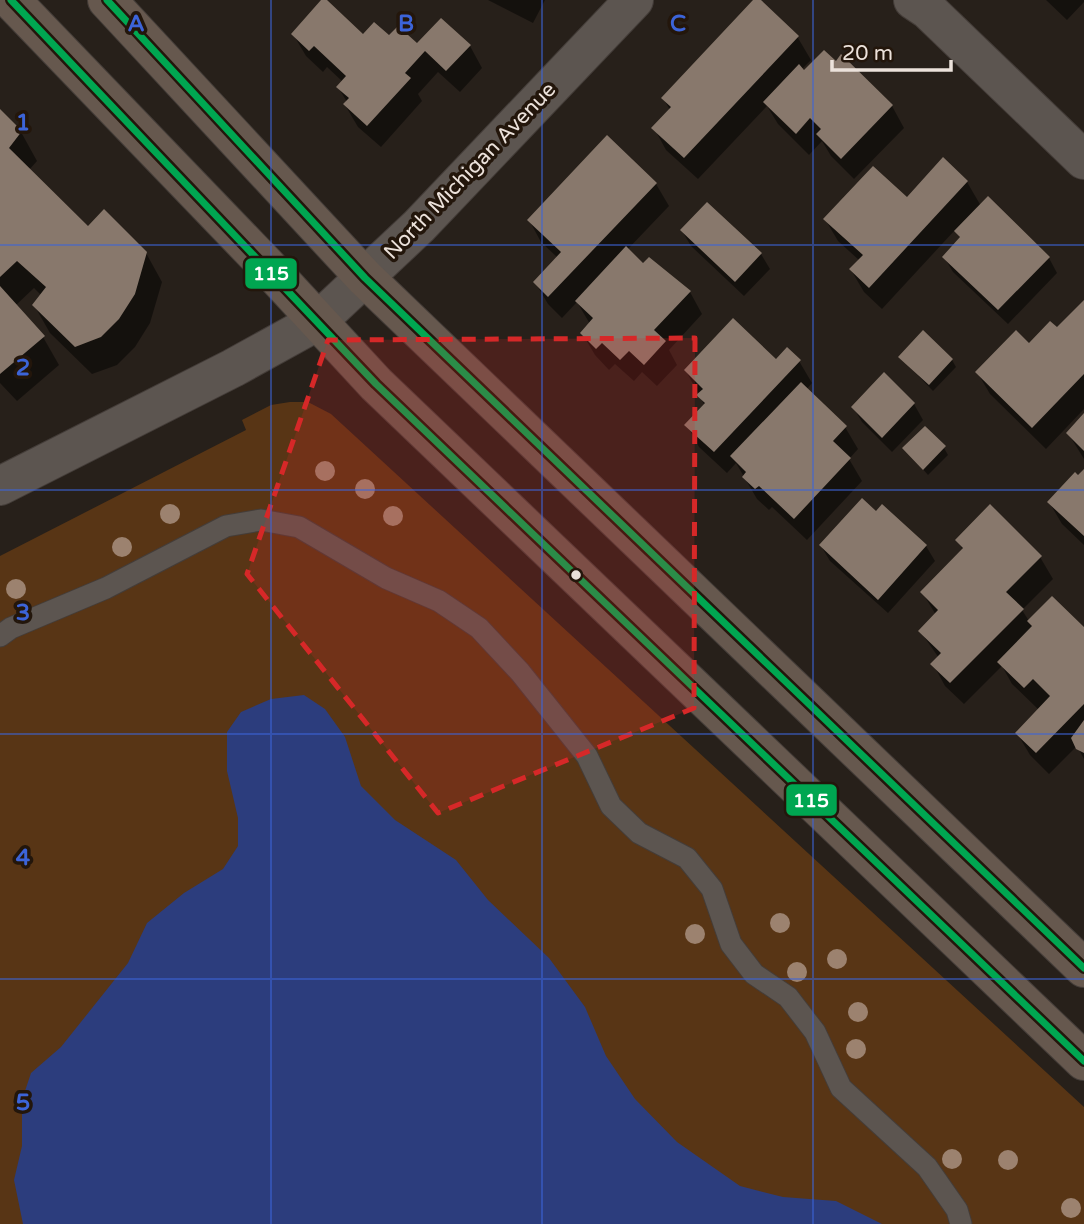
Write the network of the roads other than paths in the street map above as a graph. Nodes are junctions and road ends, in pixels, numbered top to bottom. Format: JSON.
{"nodes":[{"id":1,"x":11,"y":0,"type":"edge"},
{"id":2,"x":634,"y":0,"type":"edge"},
{"id":3,"x":913,"y":0,"type":"edge"},
{"id":4,"x":110,"y":2,"type":"edge"},
{"id":5,"x":1084,"y":160,"type":"edge"},
{"id":6,"x":365,"y":278,"type":"junction"},
{"id":7,"x":318,"y":321,"type":"junction"},
{"id":8,"x":0,"y":486,"type":"edge"},
{"id":9,"x":0,"y":636,"type":"edge"},
{"id":10,"x":1084,"y":968,"type":"edge"},
{"id":11,"x":1084,"y":1061,"type":"edge"},
{"id":12,"x":961,"y":1224,"type":"edge"}],
"edges":[{"from":1,"to":7,"type":"highway"},
{"from":2,"to":6,"type":"street","name":"North Michigan Avenue"},
{"from":3,"to":5,"type":"street"},
{"from":4,"to":6,"type":"highway"},
{"from":6,"to":7,"type":"street","name":"North Michigan Avenue"},
{"from":6,"to":10,"type":"highway"},
{"from":7,"to":8,"type":"street","name":"North Michigan Avenue"},
{"from":7,"to":11,"type":"highway"},
{"from":9,"to":12,"type":"lane"}]}
